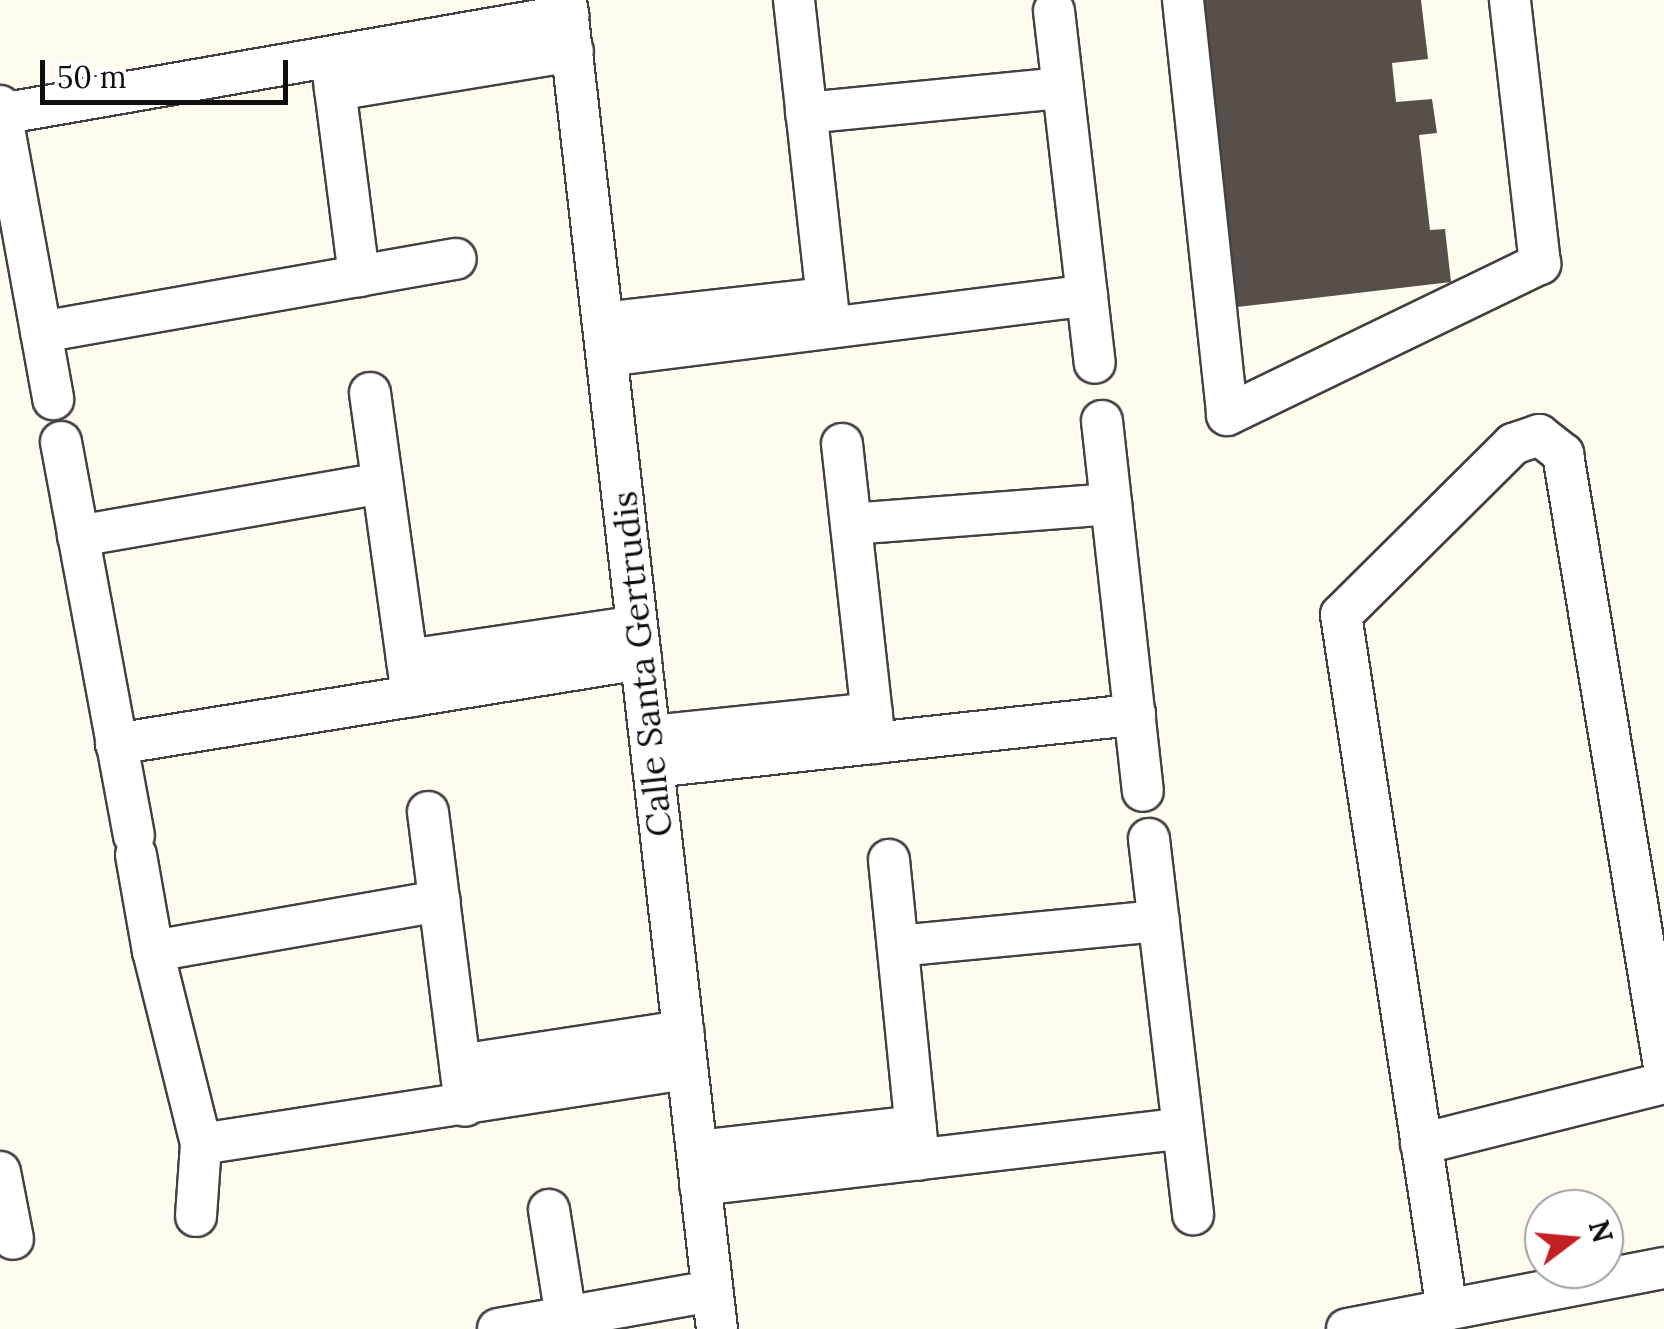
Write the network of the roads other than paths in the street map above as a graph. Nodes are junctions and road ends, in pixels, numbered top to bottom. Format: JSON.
{"nodes":[{"id":1,"x":794,"y":0,"type":"edge"},
{"id":2,"x":1183,"y":0,"type":"edge"},
{"id":3,"x":1510,"y":0,"type":"edge"},
{"id":4,"x":1054,"y":11,"type":"dead end"},
{"id":5,"x":569,"y":22,"type":"edge"},
{"id":6,"x":333,"y":73,"type":"junction"},
{"id":7,"x":1063,"y":88,"type":"junction"},
{"id":8,"x":1,"y":110,"type":"edge"},
{"id":9,"x":806,"y":113,"type":"junction"},
{"id":10,"x":456,"y":259,"type":"dead end"},
{"id":11,"x":359,"y":276,"type":"junction"},
{"id":12,"x":1087,"y":295,"type":"junction"},
{"id":13,"x":828,"y":313,"type":"junction"},
{"id":14,"x":41,"y":332,"type":"junction"},
{"id":15,"x":605,"y":339,"type":"junction"},
{"id":16,"x":1095,"y":362,"type":"dead end"},
{"id":17,"x":370,"y":393,"type":"dead end"},
{"id":18,"x":53,"y":399,"type":"dead end"},
{"id":19,"x":1102,"y":421,"type":"dead end"},
{"id":20,"x":60,"y":442,"type":"dead end"},
{"id":21,"x":842,"y":444,"type":"dead end"},
{"id":22,"x":382,"y":484,"type":"junction"},
{"id":23,"x":1111,"y":504,"type":"junction"},
{"id":24,"x":851,"y":524,"type":"junction"},
{"id":25,"x":78,"y":536,"type":"junction"},
{"id":26,"x":639,"y":642,"type":"junction"},
{"id":27,"x":409,"y":678,"type":"junction"},
{"id":28,"x":1134,"y":715,"type":"junction"},
{"id":29,"x":874,"y":728,"type":"junction"},
{"id":30,"x":116,"y":744,"type":"junction"},
{"id":31,"x":652,"y":752,"type":"junction"},
{"id":32,"x":1143,"y":791,"type":"dead end"},
{"id":33,"x":428,"y":812,"type":"dead end"},
{"id":34,"x":1150,"y":839,"type":"dead end"},
{"id":35,"x":889,"y":860,"type":"dead end"},
{"id":36,"x":440,"y":901,"type":"junction"},
{"id":37,"x":1159,"y":921,"type":"junction"},
{"id":38,"x":898,"y":946,"type":"junction"},
{"id":39,"x":153,"y":951,"type":"junction"},
{"id":40,"x":685,"y":1050,"type":"junction"},
{"id":41,"x":460,"y":1066,"type":"junction"},
{"id":42,"x":1664,"y":1067,"type":"edge"},
{"id":43,"x":1664,"y":1083,"type":"edge"},
{"id":44,"x":465,"y":1106,"type":"junction"},
{"id":45,"x":1182,"y":1128,"type":"junction"},
{"id":46,"x":917,"y":1143,"type":"junction"},
{"id":47,"x":201,"y":1144,"type":"junction"},
{"id":48,"x":1421,"y":1144,"type":"junction"},
{"id":49,"x":698,"y":1168,"type":"junction"},
{"id":50,"x":0,"y":1172,"type":"edge"},
{"id":51,"x":549,"y":1210,"type":"dead end"},
{"id":52,"x":1193,"y":1214,"type":"dead end"},
{"id":53,"x":196,"y":1216,"type":"dead end"},
{"id":54,"x":13,"y":1239,"type":"dead end"},
{"id":55,"x":1664,"y":1268,"type":"edge"},
{"id":56,"x":715,"y":1310,"type":"edge"},
{"id":57,"x":1446,"y":1310,"type":"junction"},
{"id":58,"x":566,"y":1317,"type":"junction"},
{"id":59,"x":498,"y":1329,"type":"edge"},
{"id":60,"x":1347,"y":1329,"type":"edge"}],
"edges":[{"from":1,"to":9,"type":"street"},
{"from":2,"to":3,"type":"street"},
{"from":4,"to":7,"type":"street"},
{"from":5,"to":6,"type":"street"},
{"from":5,"to":15,"type":"street","name":"Calle Santa Gertrudis"},
{"from":6,"to":8,"type":"street"},
{"from":6,"to":11,"type":"street"},
{"from":7,"to":9,"type":"street"},
{"from":7,"to":12,"type":"street"},
{"from":8,"to":14,"type":"street"},
{"from":9,"to":13,"type":"street"},
{"from":10,"to":11,"type":"street"},
{"from":11,"to":14,"type":"street"},
{"from":12,"to":13,"type":"street"},
{"from":12,"to":16,"type":"street"},
{"from":13,"to":15,"type":"street"},
{"from":14,"to":18,"type":"street"},
{"from":15,"to":26,"type":"street","name":"Calle Santa Gertrudis"},
{"from":17,"to":22,"type":"street"},
{"from":19,"to":23,"type":"street"},
{"from":20,"to":25,"type":"street"},
{"from":21,"to":24,"type":"street"},
{"from":22,"to":25,"type":"street"},
{"from":22,"to":27,"type":"street"},
{"from":23,"to":24,"type":"street"},
{"from":23,"to":28,"type":"street"},
{"from":24,"to":29,"type":"street"},
{"from":25,"to":30,"type":"street"},
{"from":26,"to":27,"type":"street"},
{"from":26,"to":31,"type":"street","name":"Calle Santa Gertrudis"},
{"from":27,"to":30,"type":"street"},
{"from":28,"to":29,"type":"street"},
{"from":28,"to":32,"type":"street"},
{"from":29,"to":31,"type":"street"},
{"from":30,"to":39,"type":"street"},
{"from":31,"to":40,"type":"street","name":"Calle Santa Gertrudis"},
{"from":33,"to":36,"type":"street"},
{"from":34,"to":37,"type":"street"},
{"from":35,"to":38,"type":"street"},
{"from":36,"to":39,"type":"street"},
{"from":36,"to":41,"type":"street"},
{"from":37,"to":38,"type":"street"},
{"from":37,"to":45,"type":"street"},
{"from":38,"to":46,"type":"street"},
{"from":39,"to":47,"type":"street"},
{"from":40,"to":41,"type":"street"},
{"from":40,"to":44,"type":"street"},
{"from":40,"to":49,"type":"street","name":"Calle Santa Gertrudis"},
{"from":41,"to":44,"type":"street"},
{"from":42,"to":48,"type":"street"},
{"from":43,"to":48,"type":"street"},
{"from":44,"to":47,"type":"street"},
{"from":45,"to":46,"type":"street"},
{"from":45,"to":52,"type":"street"},
{"from":46,"to":49,"type":"street"},
{"from":47,"to":53,"type":"street"},
{"from":48,"to":57,"type":"street"},
{"from":49,"to":56,"type":"street","name":"Calle Santa Gertrudis"},
{"from":50,"to":54,"type":"street"},
{"from":51,"to":58,"type":"street"},
{"from":55,"to":57,"type":"street"},
{"from":56,"to":58,"type":"street"},
{"from":57,"to":60,"type":"street"},
{"from":58,"to":59,"type":"street"}]}
